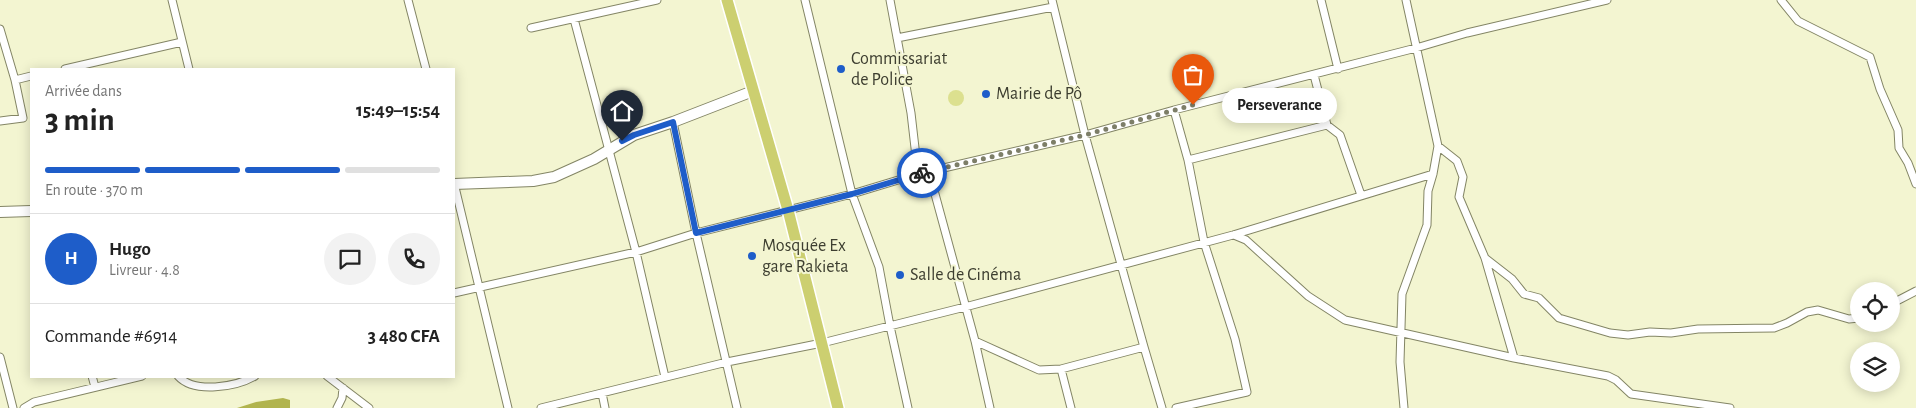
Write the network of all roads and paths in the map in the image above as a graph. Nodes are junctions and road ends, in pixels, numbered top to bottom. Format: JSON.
{"nodes":[{"id":1,"x":172,"y":0,"type":"edge"},
{"id":2,"x":408,"y":0,"type":"edge"},
{"id":3,"x":657,"y":0,"type":"edge"},
{"id":4,"x":727,"y":0,"type":"edge"},
{"id":5,"x":805,"y":0,"type":"edge"},
{"id":6,"x":890,"y":0,"type":"edge"},
{"id":7,"x":1321,"y":0,"type":"edge"},
{"id":8,"x":1406,"y":0,"type":"edge"},
{"id":9,"x":1607,"y":0,"type":"edge"},
{"id":10,"x":1781,"y":0,"type":"edge"},
{"id":11,"x":1053,"y":4,"type":"edge"},
{"id":12,"x":574,"y":19,"type":"junction"},
{"id":13,"x":532,"y":28,"type":"dead end"},
{"id":14,"x":0,"y":29,"type":"edge"},
{"id":15,"x":897,"y":38,"type":"junction"},
{"id":16,"x":182,"y":42,"type":"junction"},
{"id":17,"x":1416,"y":48,"type":"junction"},
{"id":18,"x":96,"y":65,"type":"edge"},
{"id":19,"x":73,"y":68,"type":"edge"},
{"id":20,"x":189,"y":68,"type":"edge"},
{"id":21,"x":426,"y":68,"type":"edge"},
{"id":22,"x":1338,"y":68,"type":"junction"},
{"id":23,"x":1314,"y":75,"type":"junction"},
{"id":24,"x":30,"y":76,"type":"edge"},
{"id":25,"x":15,"y":80,"type":"junction"},
{"id":26,"x":753,"y":91,"type":"junction"},
{"id":27,"x":1174,"y":110,"type":"junction"},
{"id":28,"x":0,"y":121,"type":"edge"},
{"id":29,"x":673,"y":122,"type":"junction"},
{"id":30,"x":1327,"y":125,"type":"junction"},
{"id":31,"x":1085,"y":135,"type":"junction"},
{"id":32,"x":1438,"y":146,"type":"junction"},
{"id":33,"x":609,"y":150,"type":"junction"},
{"id":34,"x":1188,"y":160,"type":"junction"},
{"id":35,"x":929,"y":172,"type":"junction"},
{"id":36,"x":918,"y":174,"type":"junction"},
{"id":37,"x":1433,"y":174,"type":"junction"},
{"id":38,"x":455,"y":184,"type":"edge"},
{"id":39,"x":1916,"y":184,"type":"edge"},
{"id":40,"x":455,"y":188,"type":"edge"},
{"id":41,"x":852,"y":194,"type":"junction"},
{"id":42,"x":1361,"y":195,"type":"junction"},
{"id":43,"x":788,"y":210,"type":"junction"},
{"id":44,"x":30,"y":211,"type":"edge"},
{"id":45,"x":0,"y":212,"type":"edge"},
{"id":46,"x":696,"y":233,"type":"junction"},
{"id":47,"x":1233,"y":235,"type":"junction"},
{"id":48,"x":1204,"y":242,"type":"junction"},
{"id":49,"x":636,"y":252,"type":"junction"},
{"id":50,"x":1485,"y":258,"type":"junction"},
{"id":51,"x":1121,"y":264,"type":"junction"},
{"id":52,"x":478,"y":287,"type":"junction"},
{"id":53,"x":1916,"y":291,"type":"edge"},
{"id":54,"x":455,"y":293,"type":"edge"},
{"id":55,"x":1900,"y":299,"type":"edge"},
{"id":56,"x":965,"y":307,"type":"junction"},
{"id":57,"x":1850,"y":319,"type":"edge"},
{"id":58,"x":890,"y":326,"type":"junction"},
{"id":59,"x":1401,"y":333,"type":"junction"},
{"id":60,"x":975,"y":341,"type":"junction"},
{"id":61,"x":822,"y":343,"type":"junction"},
{"id":62,"x":1144,"y":347,"type":"junction"},
{"id":63,"x":0,"y":357,"type":"edge"},
{"id":64,"x":1514,"y":358,"type":"junction"},
{"id":65,"x":727,"y":362,"type":"junction"},
{"id":66,"x":1061,"y":369,"type":"junction"},
{"id":67,"x":665,"y":377,"type":"junction"},
{"id":68,"x":93,"y":378,"type":"edge"},
{"id":69,"x":133,"y":378,"type":"edge"},
{"id":70,"x":180,"y":378,"type":"edge"},
{"id":71,"x":250,"y":378,"type":"edge"},
{"id":72,"x":330,"y":378,"type":"edge"},
{"id":73,"x":95,"y":387,"type":"junction"},
{"id":74,"x":343,"y":388,"type":"junction"},
{"id":75,"x":602,"y":393,"type":"junction"},
{"id":76,"x":14,"y":408,"type":"edge"},
{"id":77,"x":24,"y":408,"type":"edge"},
{"id":78,"x":337,"y":408,"type":"edge"},
{"id":79,"x":369,"y":408,"type":"edge"},
{"id":80,"x":508,"y":408,"type":"edge"},
{"id":81,"x":541,"y":408,"type":"edge"},
{"id":82,"x":606,"y":408,"type":"edge"},
{"id":83,"x":737,"y":408,"type":"edge"},
{"id":84,"x":838,"y":408,"type":"edge"},
{"id":85,"x":908,"y":408,"type":"edge"},
{"id":86,"x":990,"y":408,"type":"edge"},
{"id":87,"x":1071,"y":408,"type":"edge"},
{"id":88,"x":1162,"y":408,"type":"edge"},
{"id":89,"x":1176,"y":408,"type":"edge"},
{"id":90,"x":1404,"y":408,"type":"edge"},
{"id":91,"x":1730,"y":408,"type":"edge"}],
"edges":[{"from":1,"to":16,"type":"street"},
{"from":2,"to":21,"type":"street"},
{"from":3,"to":12,"type":"street"},
{"from":4,"to":26,"type":"highway"},
{"from":5,"to":41,"type":"street"},
{"from":6,"to":15,"type":"street"},
{"from":7,"to":22,"type":"street"},
{"from":8,"to":17,"type":"street"},
{"from":9,"to":17,"type":"street"},
{"from":10,"to":39,"type":"street"},
{"from":11,"to":15,"type":"street"},
{"from":11,"to":31,"type":"street"},
{"from":12,"to":13,"type":"street"},
{"from":12,"to":33,"type":"street"},
{"from":14,"to":25,"type":"street"},
{"from":15,"to":36,"type":"street"},
{"from":16,"to":18,"type":"street"},
{"from":16,"to":20,"type":"street"},
{"from":17,"to":22,"type":"street"},
{"from":17,"to":32,"type":"street"},
{"from":18,"to":19,"type":"street"},
{"from":22,"to":23,"type":"street"},
{"from":23,"to":27,"type":"street"},
{"from":23,"to":30,"type":"street"},
{"from":24,"to":25,"type":"street"},
{"from":25,"to":28,"type":"street"},
{"from":26,"to":29,"type":"main road"},
{"from":26,"to":43,"type":"highway"},
{"from":27,"to":31,"type":"street"},
{"from":27,"to":34,"type":"street"},
{"from":29,"to":33,"type":"main road"},
{"from":29,"to":46,"type":"street"},
{"from":30,"to":34,"type":"street"},
{"from":30,"to":42,"type":"street"},
{"from":31,"to":35,"type":"street"},
{"from":31,"to":51,"type":"street"},
{"from":32,"to":37,"type":"street"},
{"from":32,"to":50,"type":"street"},
{"from":33,"to":38,"type":"main road"},
{"from":33,"to":49,"type":"street"},
{"from":34,"to":48,"type":"street"},
{"from":35,"to":36,"type":"street"},
{"from":35,"to":56,"type":"street"},
{"from":36,"to":41,"type":"street"},
{"from":37,"to":42,"type":"street"},
{"from":37,"to":59,"type":"street"},
{"from":40,"to":52,"type":"street"},
{"from":41,"to":43,"type":"street"},
{"from":41,"to":58,"type":"street"},
{"from":42,"to":47,"type":"street"},
{"from":43,"to":46,"type":"street"},
{"from":43,"to":61,"type":"highway"},
{"from":44,"to":45,"type":"main road"},
{"from":46,"to":49,"type":"street"},
{"from":46,"to":65,"type":"street"},
{"from":47,"to":48,"type":"street"},
{"from":47,"to":59,"type":"street"},
{"from":48,"to":51,"type":"street"},
{"from":48,"to":89,"type":"street"},
{"from":49,"to":52,"type":"street"},
{"from":49,"to":67,"type":"street"},
{"from":50,"to":57,"type":"street"},
{"from":50,"to":64,"type":"street"},
{"from":51,"to":56,"type":"street"},
{"from":51,"to":62,"type":"street"},
{"from":52,"to":54,"type":"street"},
{"from":52,"to":80,"type":"street"},
{"from":53,"to":55,"type":"street"},
{"from":56,"to":58,"type":"street"},
{"from":56,"to":60,"type":"street"},
{"from":58,"to":61,"type":"street"},
{"from":58,"to":85,"type":"street"},
{"from":59,"to":64,"type":"street"},
{"from":59,"to":90,"type":"street"},
{"from":60,"to":66,"type":"street"},
{"from":60,"to":86,"type":"street"},
{"from":61,"to":65,"type":"street"},
{"from":61,"to":84,"type":"highway"},
{"from":62,"to":66,"type":"street"},
{"from":62,"to":88,"type":"street"},
{"from":63,"to":76,"type":"street"},
{"from":64,"to":91,"type":"street"},
{"from":65,"to":67,"type":"street"},
{"from":65,"to":83,"type":"street"},
{"from":66,"to":87,"type":"street"},
{"from":67,"to":75,"type":"street"},
{"from":68,"to":73,"type":"street"},
{"from":69,"to":73,"type":"street"},
{"from":70,"to":71,"type":"street"},
{"from":72,"to":74,"type":"street"},
{"from":73,"to":77,"type":"street"},
{"from":74,"to":78,"type":"street"},
{"from":74,"to":79,"type":"street"},
{"from":75,"to":81,"type":"street"},
{"from":75,"to":82,"type":"street"}]}
